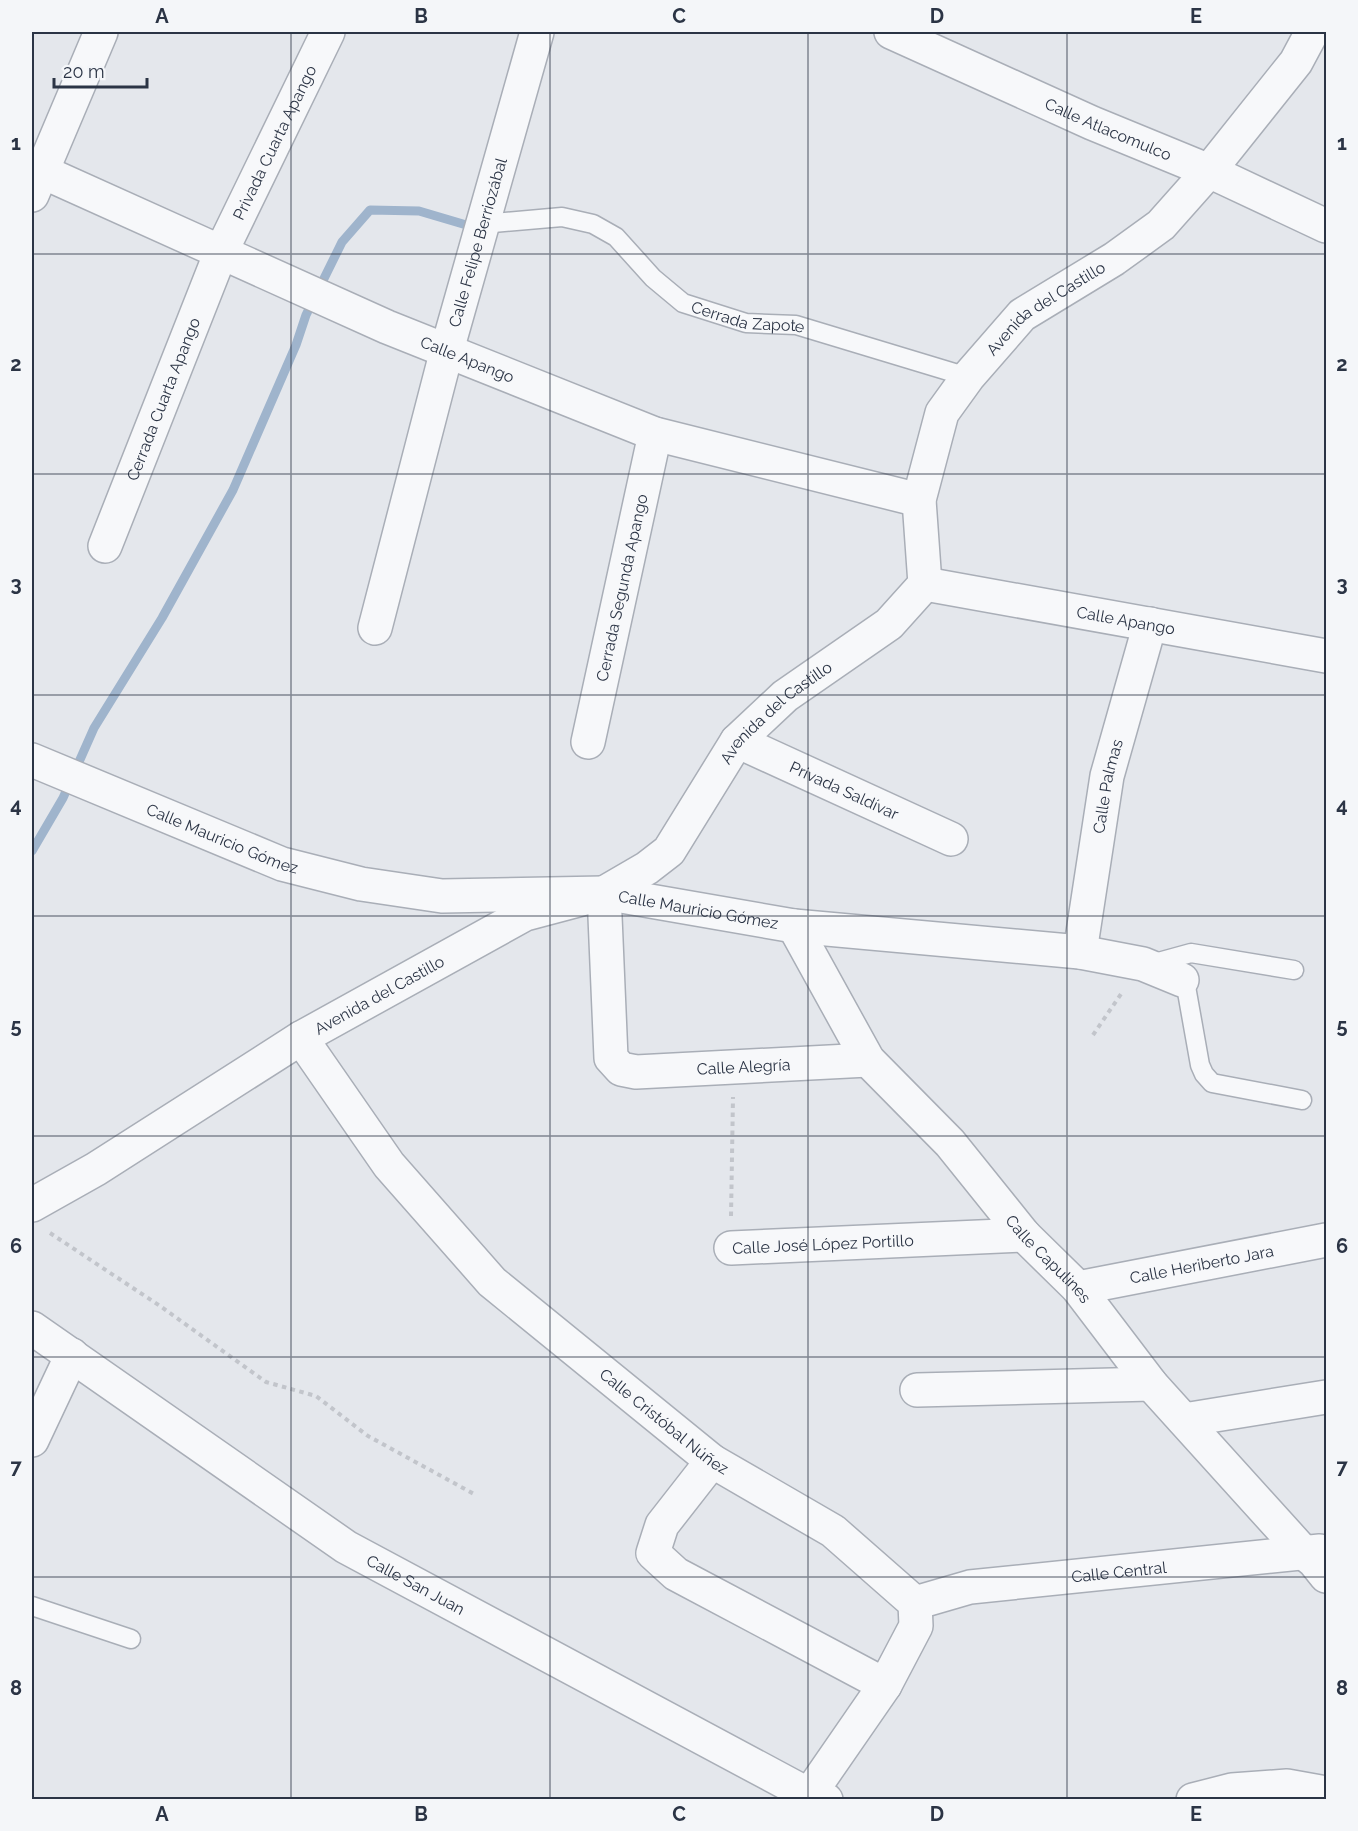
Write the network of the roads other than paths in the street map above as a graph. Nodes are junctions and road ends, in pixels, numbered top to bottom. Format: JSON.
{"nodes":[{"id":1,"x":101,"y":32,"type":"edge"},
{"id":2,"x":328,"y":32,"type":"edge"},
{"id":3,"x":537,"y":32,"type":"edge"},
{"id":4,"x":891,"y":32,"type":"edge"},
{"id":5,"x":1312,"y":32,"type":"edge"},
{"id":6,"x":1209,"y":171,"type":"junction"},
{"id":7,"x":35,"y":178,"type":"edge"},
{"id":8,"x":482,"y":224,"type":"junction"},
{"id":9,"x":1326,"y":226,"type":"edge"},
{"id":10,"x":222,"y":252,"type":"junction"},
{"id":11,"x":447,"y":350,"type":"junction"},
{"id":12,"x":968,"y":377,"type":"junction"},
{"id":13,"x":655,"y":434,"type":"junction"},
{"id":14,"x":919,"y":500,"type":"junction"},
{"id":15,"x":105,"y":546,"type":"dead end"},
{"id":16,"x":925,"y":584,"type":"junction"},
{"id":17,"x":1150,"y":624,"type":"junction"},
{"id":18,"x":375,"y":628,"type":"dead end"},
{"id":19,"x":1326,"y":656,"type":"edge"},
{"id":20,"x":737,"y":741,"type":"junction"},
{"id":21,"x":588,"y":742,"type":"dead end"},
{"id":22,"x":42,"y":765,"type":"edge"},
{"id":23,"x":951,"y":839,"type":"dead end"},
{"id":24,"x":604,"y":893,"type":"junction"},
{"id":25,"x":794,"y":926,"type":"junction"},
{"id":26,"x":1080,"y":952,"type":"junction"},
{"id":27,"x":1145,"y":965,"type":"junction"},
{"id":28,"x":1294,"y":970,"type":"dead end"},
{"id":29,"x":1182,"y":980,"type":"joint"},
{"id":30,"x":301,"y":1038,"type":"junction"},
{"id":31,"x":868,"y":1060,"type":"junction"},
{"id":32,"x":1302,"y":1100,"type":"dead end"},
{"id":33,"x":35,"y":1208,"type":"edge"},
{"id":34,"x":1024,"y":1235,"type":"junction"},
{"id":35,"x":1326,"y":1240,"type":"edge"},
{"id":36,"x":731,"y":1248,"type":"road end"},
{"id":37,"x":1078,"y":1288,"type":"junction"},
{"id":38,"x":32,"y":1328,"type":"edge"},
{"id":39,"x":72,"y":1355,"type":"junction"},
{"id":40,"x":1151,"y":1384,"type":"junction"},
{"id":41,"x":917,"y":1390,"type":"dead end"},
{"id":42,"x":1326,"y":1397,"type":"edge"},
{"id":43,"x":1184,"y":1420,"type":"junction"},
{"id":44,"x":32,"y":1440,"type":"edge"},
{"id":45,"x":712,"y":1461,"type":"junction"},
{"id":46,"x":1315,"y":1551,"type":"edge"},
{"id":47,"x":1326,"y":1576,"type":"edge"},
{"id":48,"x":915,"y":1603,"type":"junction"},
{"id":49,"x":32,"y":1606,"type":"edge"},
{"id":50,"x":131,"y":1639,"type":"dead end"},
{"id":51,"x":885,"y":1685,"type":"junction"},
{"id":52,"x":1326,"y":1793,"type":"edge"},
{"id":53,"x":817,"y":1798,"type":"edge"},
{"id":54,"x":1193,"y":1800,"type":"edge"}],
"edges":[{"from":1,"to":7,"type":"street"},
{"from":2,"to":10,"type":"street","name":"Privada Cuarta Apango"},
{"from":3,"to":8,"type":"street","name":"Calle Felipe Berriozábal"},
{"from":4,"to":6,"type":"street","name":"Calle Atlacomulco"},
{"from":5,"to":6,"type":"street","name":"Avenida del Castillo"},
{"from":6,"to":9,"type":"street","name":"Calle Atlacomulco"},
{"from":6,"to":12,"type":"street","name":"Avenida del Castillo"},
{"from":7,"to":10,"type":"street","name":"Calle Apango"},
{"from":8,"to":11,"type":"street","name":"Calle Felipe Berriozábal"},
{"from":8,"to":12,"type":"lane","name":"Cerrada Zapote"},
{"from":10,"to":11,"type":"street","name":"Calle Apango"},
{"from":10,"to":15,"type":"street","name":"Cerrada Cuarta Apango"},
{"from":11,"to":13,"type":"street","name":"Calle Apango"},
{"from":11,"to":18,"type":"street","name":"Calle Felipe Berriozábal"},
{"from":12,"to":14,"type":"street","name":"Avenida del Castillo"},
{"from":13,"to":14,"type":"street","name":"Calle Apango"},
{"from":13,"to":21,"type":"street","name":"Cerrada Segunda Apango"},
{"from":14,"to":16,"type":"street","name":"Avenida del Castillo"},
{"from":16,"to":17,"type":"street","name":"Calle Apango"},
{"from":16,"to":20,"type":"street","name":"Avenida del Castillo"},
{"from":17,"to":19,"type":"street","name":"Calle Apango"},
{"from":17,"to":26,"type":"street","name":"Calle Palmas"},
{"from":20,"to":23,"type":"street","name":"Privada Saldívar"},
{"from":20,"to":24,"type":"street","name":"Avenida del Castillo"},
{"from":22,"to":24,"type":"street","name":"Calle Mauricio Gómez"},
{"from":24,"to":25,"type":"street","name":"Calle Mauricio Gómez"},
{"from":24,"to":30,"type":"street","name":"Avenida del Castillo"},
{"from":24,"to":31,"type":"street","name":"Calle Alegría"},
{"from":25,"to":26,"type":"street","name":"Calle Mauricio Gómez"},
{"from":25,"to":31,"type":"street","name":"Calle Capulines"},
{"from":26,"to":27,"type":"street","name":"Calle Mauricio Gómez"},
{"from":27,"to":28,"type":"lane"},
{"from":27,"to":29,"type":"street","name":"Calle Mauricio Gómez"},
{"from":29,"to":32,"type":"lane","name":"Calle Mauricio Gómez"},
{"from":30,"to":33,"type":"street","name":"Avenida del Castillo"},
{"from":30,"to":45,"type":"street","name":"Calle Cristóbal Núñez"},
{"from":31,"to":34,"type":"street","name":"Calle Capulines"},
{"from":34,"to":36,"type":"street","name":"Calle José López Portillo"},
{"from":34,"to":37,"type":"street","name":"Calle Capulines"},
{"from":35,"to":37,"type":"street","name":"Calle Heriberto Jara"},
{"from":37,"to":40,"type":"street","name":"Calle Capulines"},
{"from":38,"to":39,"type":"street","name":"Calle San Juan"},
{"from":39,"to":44,"type":"street"},
{"from":39,"to":53,"type":"street","name":"Calle San Juan"},
{"from":40,"to":41,"type":"street"},
{"from":40,"to":43,"type":"street","name":"Calle Capulines"},
{"from":42,"to":43,"type":"street"},
{"from":43,"to":46,"type":"street","name":"Calle Capulines"},
{"from":45,"to":48,"type":"street","name":"Calle Cristóbal Núñez"},
{"from":45,"to":51,"type":"street"},
{"from":46,"to":47,"type":"street","name":"Calle Capulines"},
{"from":46,"to":48,"type":"street","name":"Calle Central"},
{"from":48,"to":51,"type":"street"},
{"from":49,"to":50,"type":"lane"},
{"from":51,"to":53,"type":"street"},
{"from":52,"to":54,"type":"street"}]}
